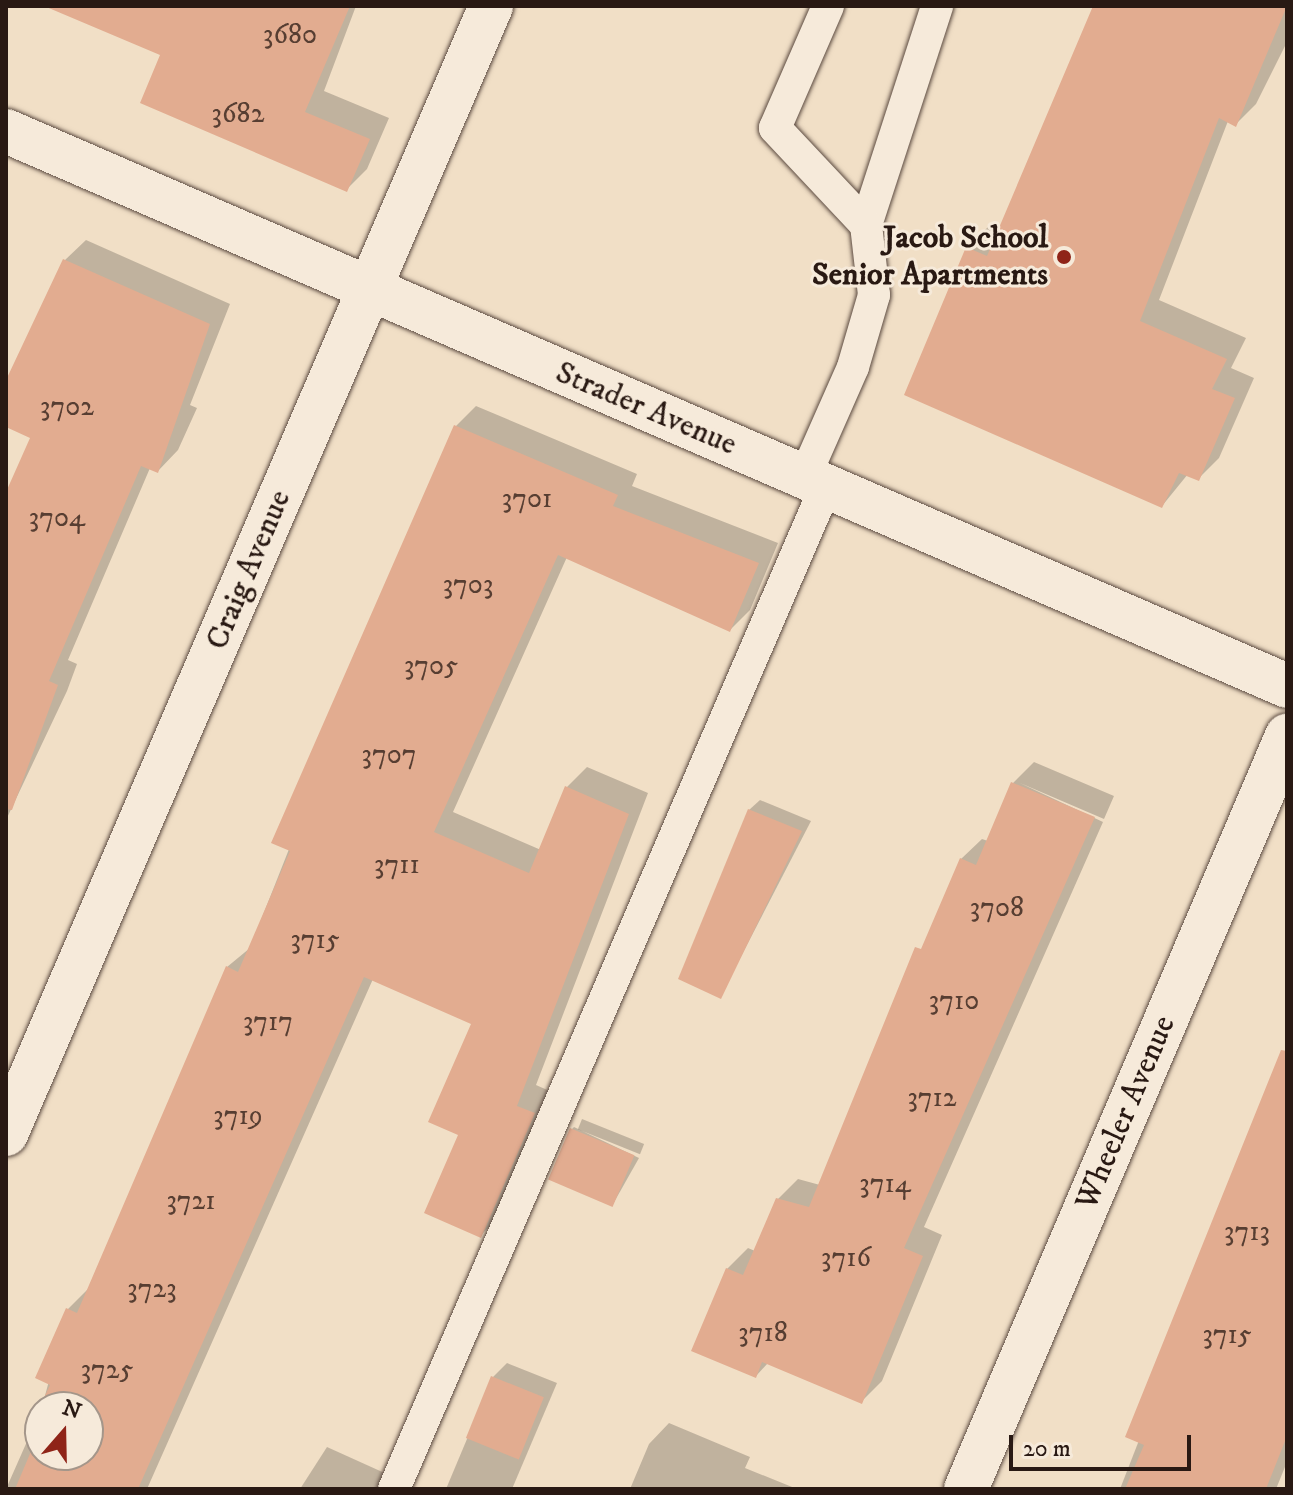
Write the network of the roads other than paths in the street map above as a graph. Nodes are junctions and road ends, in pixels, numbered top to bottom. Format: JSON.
{"nodes":[{"id":1,"x":491,"y":6,"type":"edge"},
{"id":2,"x":828,"y":6,"type":"edge"},
{"id":3,"x":937,"y":6,"type":"edge"},
{"id":4,"x":6,"y":131,"type":"edge"},
{"id":5,"x":866,"y":225,"type":"junction"},
{"id":6,"x":369,"y":291,"type":"junction"},
{"id":7,"x":815,"y":481,"type":"junction"},
{"id":8,"x":1287,"y":686,"type":"edge"},
{"id":9,"x":1287,"y":736,"type":"edge"},
{"id":10,"x":6,"y":1134,"type":"edge"},
{"id":11,"x":394,"y":1489,"type":"edge"},
{"id":12,"x":966,"y":1489,"type":"edge"}],
"edges":[{"from":1,"to":6,"type":"street","name":"Craig Avenue"},
{"from":2,"to":5,"type":"lane"},
{"from":3,"to":5,"type":"lane"},
{"from":4,"to":6,"type":"street","name":"Strader Avenue"},
{"from":5,"to":7,"type":"lane"},
{"from":6,"to":7,"type":"street","name":"Strader Avenue"},
{"from":6,"to":10,"type":"street","name":"Craig Avenue"},
{"from":7,"to":8,"type":"street","name":"Strader Avenue"},
{"from":7,"to":11,"type":"lane"},
{"from":9,"to":12,"type":"street","name":"Wheeler Avenue"}]}
